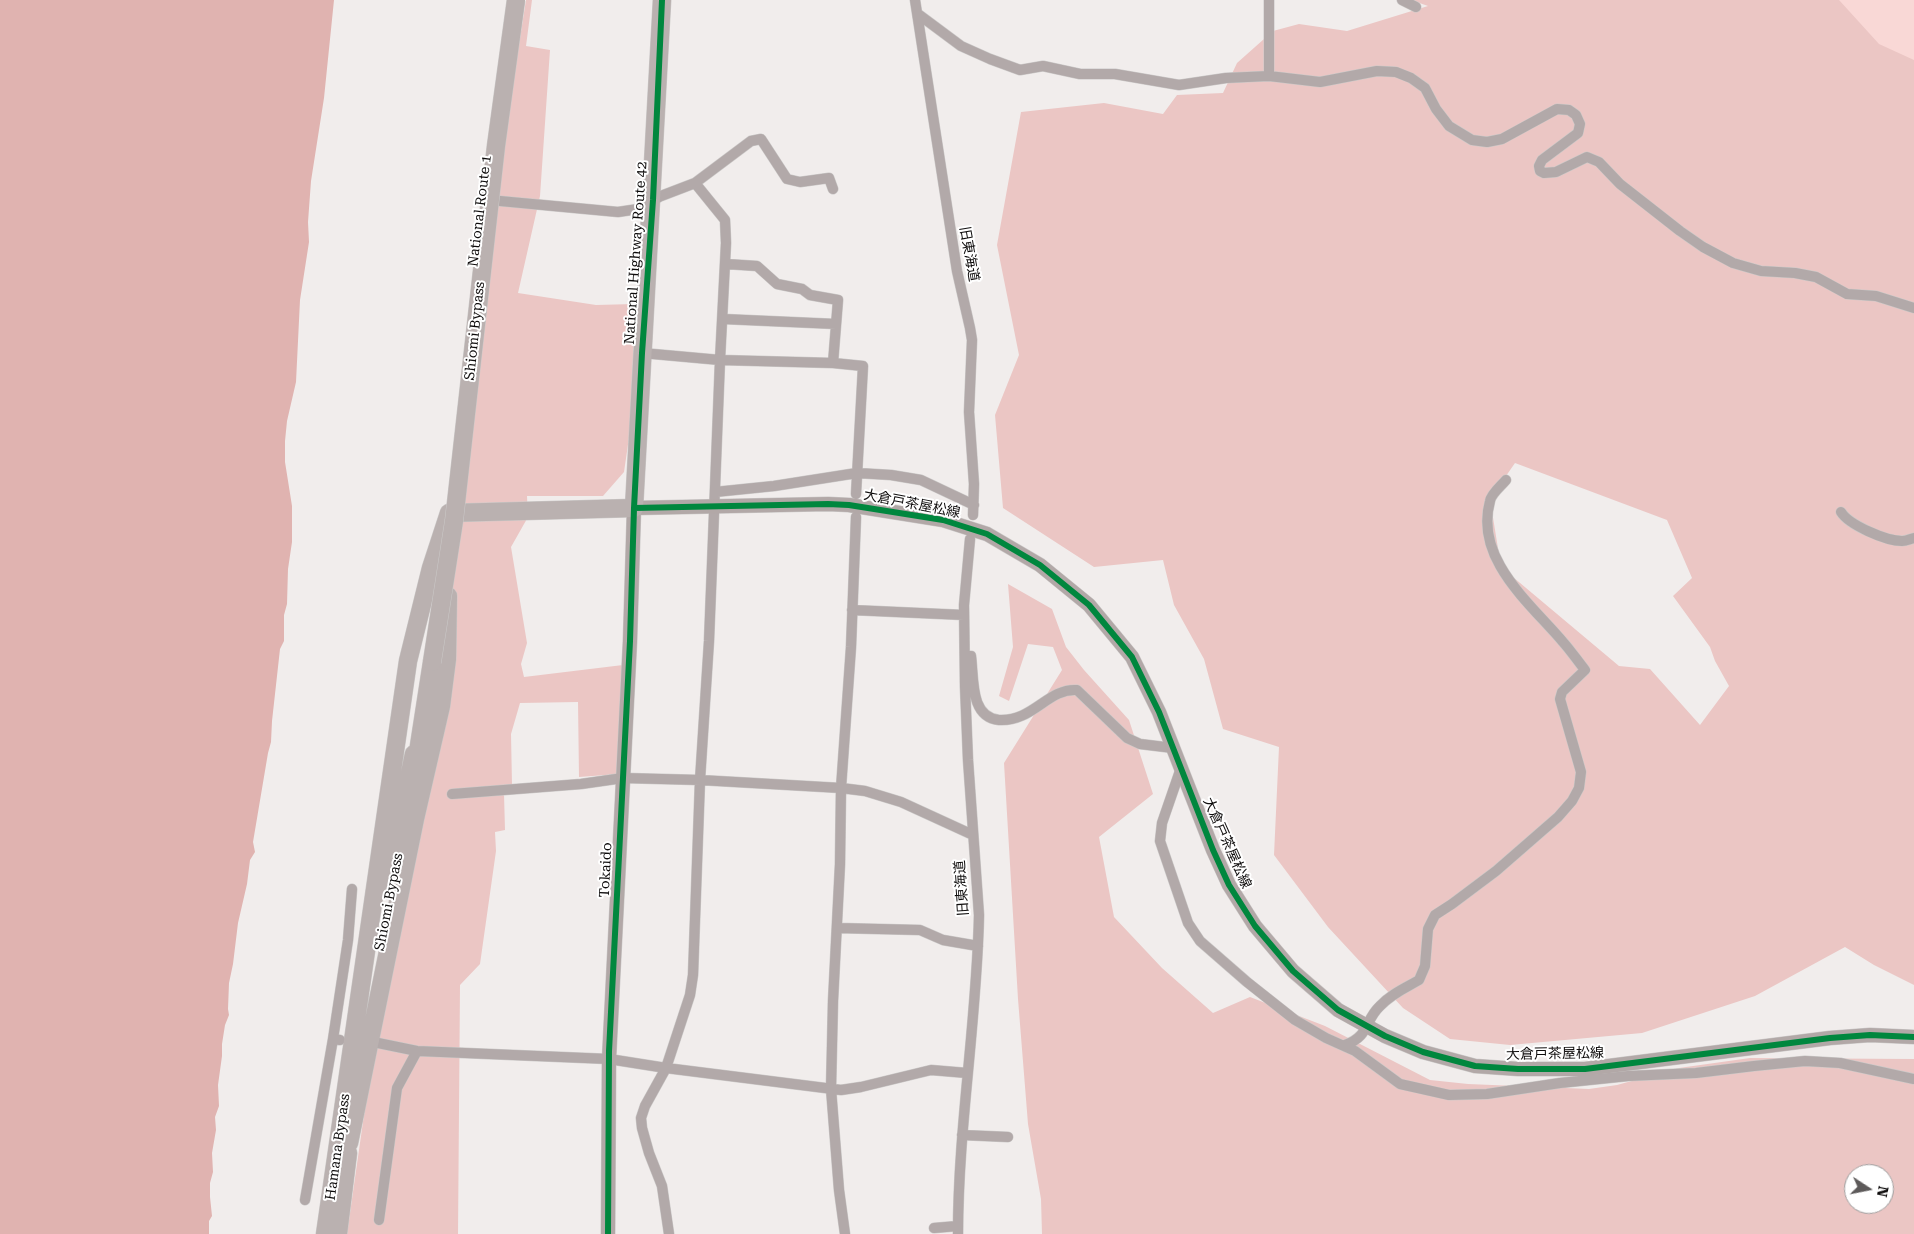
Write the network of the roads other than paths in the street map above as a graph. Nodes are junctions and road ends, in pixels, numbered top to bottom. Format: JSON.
{"nodes":[{"id":1,"x":510,"y":0,"type":"edge"},
{"id":2,"x":516,"y":0,"type":"edge"},
{"id":3,"x":662,"y":0,"type":"edge"},
{"id":4,"x":915,"y":0,"type":"edge"},
{"id":5,"x":1269,"y":0,"type":"edge"},
{"id":6,"x":1402,"y":0,"type":"edge"},
{"id":7,"x":1416,"y":7,"type":"dead end"},
{"id":8,"x":918,"y":14,"type":"junction"},
{"id":9,"x":1269,"y":76,"type":"junction"},
{"id":10,"x":694,"y":182,"type":"junction"},
{"id":11,"x":834,"y":189,"type":"dead end"},
{"id":12,"x":652,"y":200,"type":"junction"},
{"id":13,"x":500,"y":202,"type":"dead end"},
{"id":14,"x":726,"y":264,"type":"junction"},
{"id":15,"x":1914,"y":308,"type":"edge"},
{"id":16,"x":723,"y":319,"type":"junction"},
{"id":17,"x":836,"y":324,"type":"junction"},
{"id":18,"x":642,"y":353,"type":"junction"},
{"id":19,"x":720,"y":360,"type":"junction"},
{"id":20,"x":833,"y":363,"type":"junction"},
{"id":21,"x":857,"y":473,"type":"junction"},
{"id":22,"x":1506,"y":480,"type":"dead end"},
{"id":23,"x":715,"y":492,"type":"junction"},
{"id":24,"x":856,"y":494,"type":"dead end"},
{"id":25,"x":634,"y":508,"type":"junction"},
{"id":26,"x":715,"y":508,"type":"junction"},
{"id":27,"x":1841,"y":512,"type":"dead end"},
{"id":28,"x":449,"y":513,"type":"junction"},
{"id":29,"x":856,"y":517,"type":"dead end"},
{"id":30,"x":1914,"y":538,"type":"edge"},
{"id":31,"x":970,"y":539,"type":"dead end"},
{"id":32,"x":852,"y":610,"type":"junction"},
{"id":33,"x":964,"y":615,"type":"junction"},
{"id":34,"x":965,"y":656,"type":"junction"},
{"id":35,"x":432,"y":662,"type":"junction"},
{"id":36,"x":1173,"y":748,"type":"junction"},
{"id":37,"x":1181,"y":768,"type":"junction"},
{"id":38,"x":623,"y":778,"type":"junction"},
{"id":39,"x":700,"y":780,"type":"junction"},
{"id":40,"x":841,"y":788,"type":"junction"},
{"id":41,"x":452,"y":794,"type":"dead end"},
{"id":42,"x":973,"y":835,"type":"junction"},
{"id":43,"x":352,"y":889,"type":"dead end"},
{"id":44,"x":837,"y":928,"type":"junction"},
{"id":45,"x":978,"y":946,"type":"junction"},
{"id":46,"x":1367,"y":1026,"type":"junction"},
{"id":47,"x":1914,"y":1037,"type":"edge"},
{"id":48,"x":378,"y":1043,"type":"dead end"},
{"id":49,"x":1345,"y":1045,"type":"junction"},
{"id":50,"x":417,"y":1050,"type":"junction"},
{"id":51,"x":609,"y":1059,"type":"junction"},
{"id":52,"x":351,"y":1061,"type":"junction"},
{"id":53,"x":666,"y":1068,"type":"junction"},
{"id":54,"x":968,"y":1073,"type":"junction"},
{"id":55,"x":1914,"y":1079,"type":"edge"},
{"id":56,"x":831,"y":1089,"type":"junction"},
{"id":57,"x":962,"y":1135,"type":"junction"},
{"id":58,"x":1008,"y":1137,"type":"dead end"},
{"id":59,"x":350,"y":1143,"type":"junction"},
{"id":60,"x":305,"y":1200,"type":"dead end"},
{"id":61,"x":379,"y":1220,"type":"dead end"},
{"id":62,"x":934,"y":1228,"type":"dead end"},
{"id":63,"x":958,"y":1230,"type":"edge"},
{"id":64,"x":326,"y":1234,"type":"edge"},
{"id":65,"x":338,"y":1234,"type":"edge"},
{"id":66,"x":608,"y":1234,"type":"edge"},
{"id":67,"x":669,"y":1234,"type":"edge"},
{"id":68,"x":845,"y":1234,"type":"edge"}],
"edges":[{"from":1,"to":28,"type":"highway","name":"National Route 1"},
{"from":2,"to":35,"type":"highway","name":"Shiomi Bypass","bridge":true},
{"from":3,"to":12,"type":"highway","name":"National Highway Route 42"},
{"from":4,"to":8,"type":"street","name":"旧東海道"},
{"from":5,"to":9,"type":"street"},
{"from":6,"to":7,"type":"street"},
{"from":8,"to":9,"type":"street"},
{"from":8,"to":21,"type":"street","name":"旧東海道"},
{"from":9,"to":15,"type":"street"},
{"from":10,"to":11,"type":"street"},
{"from":10,"to":12,"type":"street"},
{"from":10,"to":14,"type":"street"},
{"from":12,"to":13,"type":"street"},
{"from":12,"to":18,"type":"highway","name":"National Highway Route 42"},
{"from":14,"to":16,"type":"street"},
{"from":14,"to":17,"type":"street"},
{"from":16,"to":17,"type":"street"},
{"from":16,"to":19,"type":"street"},
{"from":17,"to":20,"type":"street"},
{"from":18,"to":19,"type":"street"},
{"from":18,"to":25,"type":"highway","name":"National Highway Route 42"},
{"from":19,"to":20,"type":"street"},
{"from":19,"to":23,"type":"street"},
{"from":20,"to":21,"type":"street"},
{"from":21,"to":23,"type":"street"},
{"from":21,"to":24,"type":"street"},
{"from":22,"to":46,"type":"street"},
{"from":23,"to":26,"type":"street"},
{"from":25,"to":26,"type":"street","name":"大倉戸茶屋松線"},
{"from":25,"to":28,"type":"highway"},
{"from":25,"to":38,"type":"street","name":"Tokaido"},
{"from":26,"to":36,"type":"street","name":"大倉戸茶屋松線"},
{"from":26,"to":39,"type":"street"},
{"from":27,"to":30,"type":"street"},
{"from":28,"to":52,"type":"highway"},
{"from":28,"to":59,"type":"highway"},
{"from":29,"to":32,"type":"street"},
{"from":31,"to":33,"type":"street","name":"旧東海道"},
{"from":32,"to":33,"type":"street"},
{"from":32,"to":40,"type":"street"},
{"from":33,"to":34,"type":"street","name":"旧東海道"},
{"from":34,"to":36,"type":"street"},
{"from":34,"to":42,"type":"street","name":"旧東海道"},
{"from":35,"to":52,"type":"highway","name":"Shiomi Bypass"},
{"from":35,"to":59,"type":"highway","name":"Shiomi Bypass"},
{"from":36,"to":37,"type":"street","name":"大倉戸茶屋松線"},
{"from":37,"to":46,"type":"street","name":"大倉戸茶屋松線"},
{"from":37,"to":49,"type":"street"},
{"from":38,"to":39,"type":"street"},
{"from":38,"to":41,"type":"street"},
{"from":38,"to":51,"type":"street","name":"Tokaido"},
{"from":39,"to":40,"type":"street"},
{"from":39,"to":53,"type":"street"},
{"from":40,"to":42,"type":"street"},
{"from":40,"to":44,"type":"street"},
{"from":42,"to":45,"type":"street","name":"旧東海道"},
{"from":43,"to":60,"type":"street"},
{"from":44,"to":45,"type":"street"},
{"from":44,"to":56,"type":"street"},
{"from":45,"to":54,"type":"street","name":"旧東海道"},
{"from":46,"to":47,"type":"street","name":"大倉戸茶屋松線"},
{"from":46,"to":49,"type":"street"},
{"from":48,"to":50,"type":"street"},
{"from":49,"to":55,"type":"street"},
{"from":50,"to":51,"type":"street"},
{"from":50,"to":61,"type":"street"},
{"from":51,"to":53,"type":"street"},
{"from":51,"to":66,"type":"street","name":"Tokaido"},
{"from":52,"to":64,"type":"highway","name":"Hamana Bypass"},
{"from":53,"to":56,"type":"street"},
{"from":53,"to":67,"type":"street"},
{"from":54,"to":56,"type":"street"},
{"from":54,"to":57,"type":"street","name":"旧東海道"},
{"from":56,"to":68,"type":"street"},
{"from":57,"to":58,"type":"street"},
{"from":57,"to":63,"type":"street","name":"旧東海道"},
{"from":59,"to":65,"type":"highway","name":"Hamana Bypass"},
{"from":62,"to":63,"type":"street"}]}
